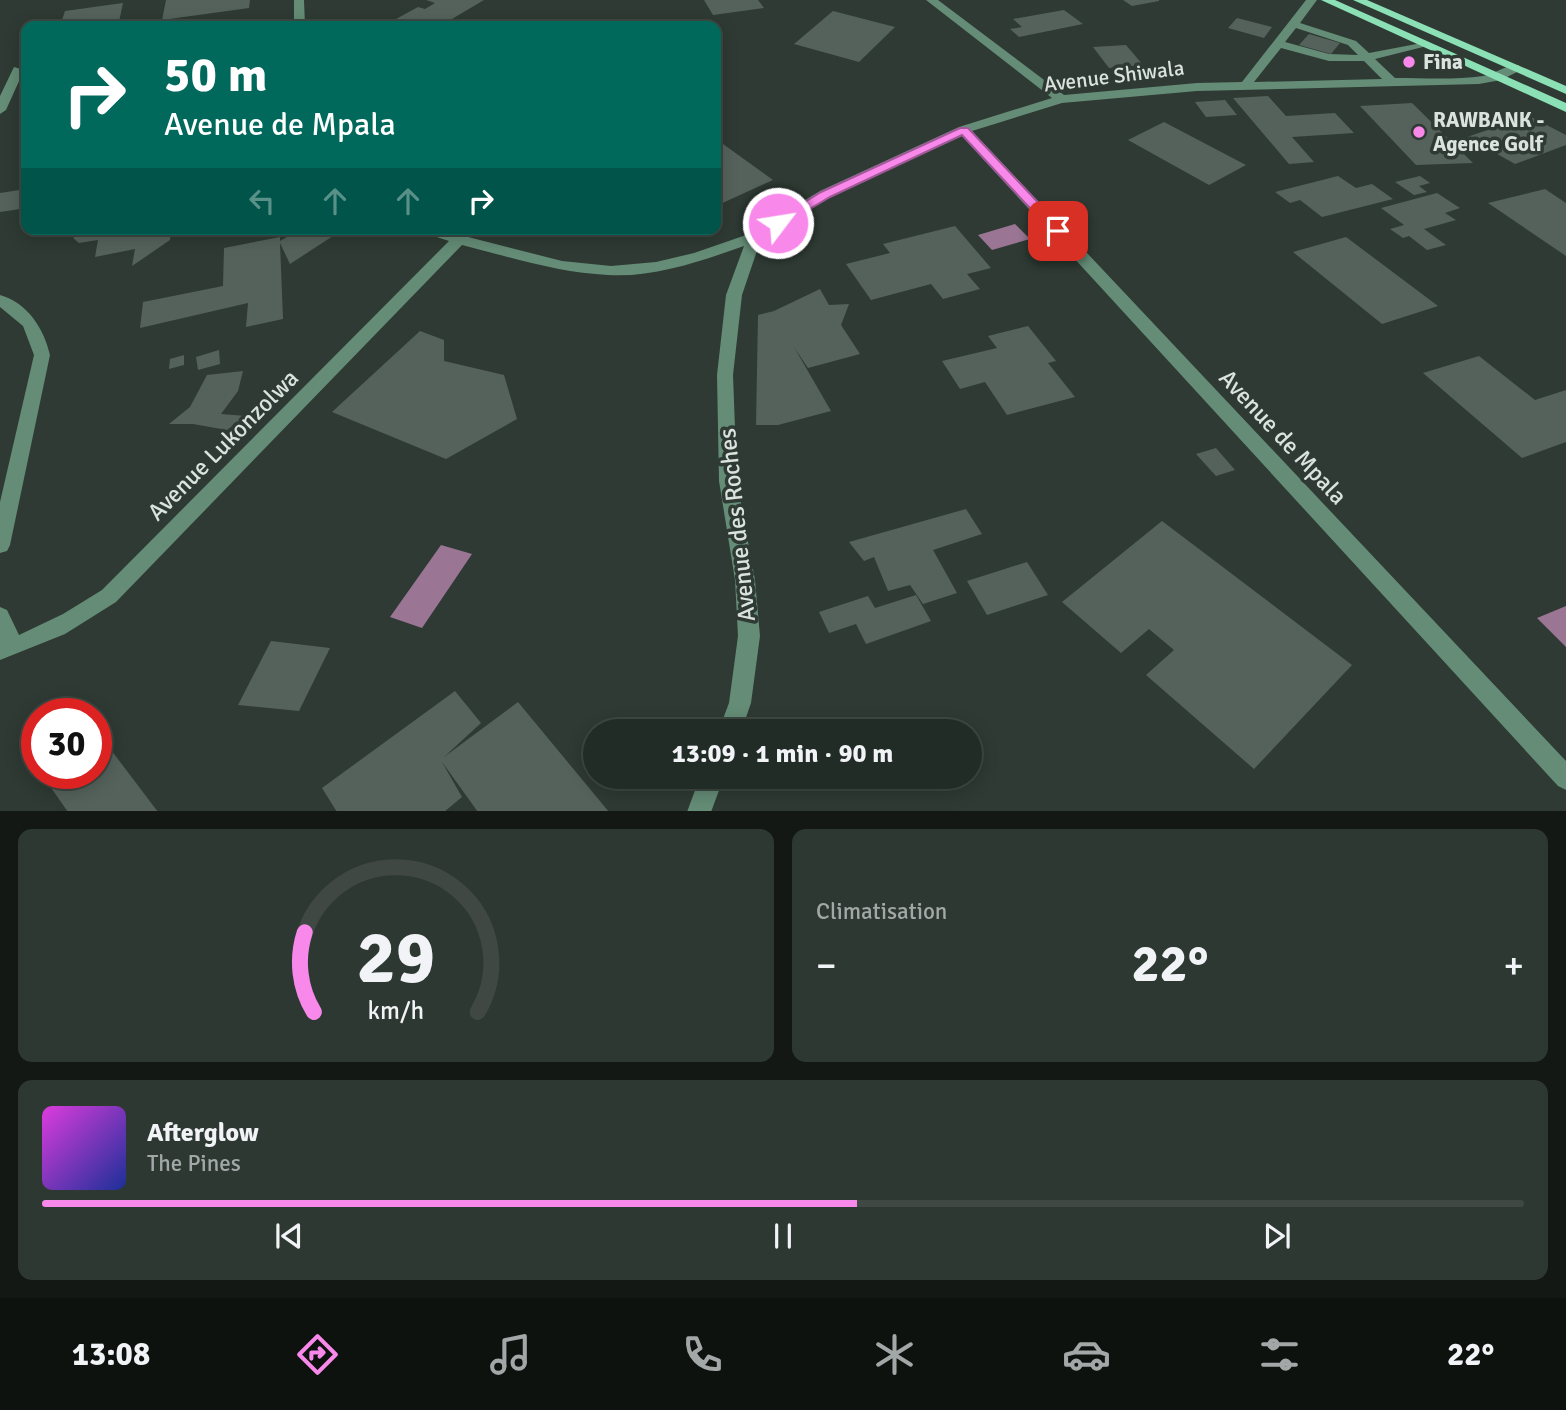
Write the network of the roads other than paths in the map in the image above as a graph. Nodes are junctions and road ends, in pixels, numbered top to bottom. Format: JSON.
{"nodes":[{"id":1,"x":299,"y":0,"type":"edge"},
{"id":2,"x":931,"y":0,"type":"edge"},
{"id":3,"x":1312,"y":0,"type":"edge"},
{"id":4,"x":1326,"y":0,"type":"edge"},
{"id":5,"x":1359,"y":0,"type":"edge"},
{"id":6,"x":300,"y":21,"type":"edge"},
{"id":7,"x":1293,"y":24,"type":"junction"},
{"id":8,"x":1278,"y":43,"type":"junction"},
{"id":9,"x":1423,"y":44,"type":"junction"},
{"id":10,"x":1368,"y":57,"type":"junction"},
{"id":11,"x":1515,"y":68,"type":"junction"},
{"id":12,"x":21,"y":69,"type":"edge"},
{"id":13,"x":21,"y":71,"type":"edge"},
{"id":14,"x":0,"y":73,"type":"edge"},
{"id":15,"x":1497,"y":77,"type":"junction"},
{"id":16,"x":1393,"y":83,"type":"junction"},
{"id":17,"x":1245,"y":86,"type":"junction"},
{"id":18,"x":1566,"y":90,"type":"edge"},
{"id":19,"x":1060,"y":99,"type":"junction"},
{"id":20,"x":1566,"y":108,"type":"edge"},
{"id":21,"x":0,"y":110,"type":"edge"},
{"id":22,"x":964,"y":130,"type":"junction"},
{"id":23,"x":438,"y":235,"type":"edge"},
{"id":24,"x":754,"y":237,"type":"junction"},
{"id":25,"x":457,"y":241,"type":"junction"},
{"id":26,"x":0,"y":300,"type":"edge"},
{"id":27,"x":0,"y":545,"type":"edge"},
{"id":28,"x":0,"y":616,"type":"edge"},
{"id":29,"x":7,"y":648,"type":"edge"},
{"id":30,"x":734,"y":719,"type":"edge"},
{"id":31,"x":1566,"y":778,"type":"edge"},
{"id":32,"x":707,"y":789,"type":"edge"},
{"id":33,"x":699,"y":811,"type":"edge"}],
"edges":[{"from":1,"to":6,"type":"street"},
{"from":2,"to":19,"type":"street"},
{"from":3,"to":7,"type":"street"},
{"from":4,"to":9,"type":"main road"},
{"from":5,"to":11,"type":"main road"},
{"from":7,"to":8,"type":"street"},
{"from":7,"to":10,"type":"street"},
{"from":8,"to":10,"type":"street"},
{"from":8,"to":17,"type":"street"},
{"from":9,"to":10,"type":"street"},
{"from":9,"to":15,"type":"main road"},
{"from":10,"to":16,"type":"street"},
{"from":11,"to":15,"type":"street","name":"Avenue Shiwala"},
{"from":11,"to":18,"type":"main road"},
{"from":12,"to":14,"type":"street"},
{"from":13,"to":21,"type":"street"},
{"from":15,"to":16,"type":"street","name":"Avenue Shiwala"},
{"from":15,"to":20,"type":"main road"},
{"from":16,"to":17,"type":"street","name":"Avenue Shiwala"},
{"from":17,"to":19,"type":"street","name":"Avenue Shiwala"},
{"from":19,"to":22,"type":"street","name":"Avenue Shiwala"},
{"from":22,"to":24,"type":"street","name":"Avenue Shiwala"},
{"from":22,"to":31,"type":"street","name":"Avenue de Mpala"},
{"from":23,"to":25,"type":"street","name":"Avenue Shiwala"},
{"from":24,"to":25,"type":"street","name":"Avenue Shiwala"},
{"from":24,"to":30,"type":"street","name":"Avenue des Roches"},
{"from":25,"to":29,"type":"street","name":"Avenue Lukonzolwa"},
{"from":26,"to":27,"type":"street"},
{"from":28,"to":29,"type":"street"},
{"from":32,"to":33,"type":"street"}]}
